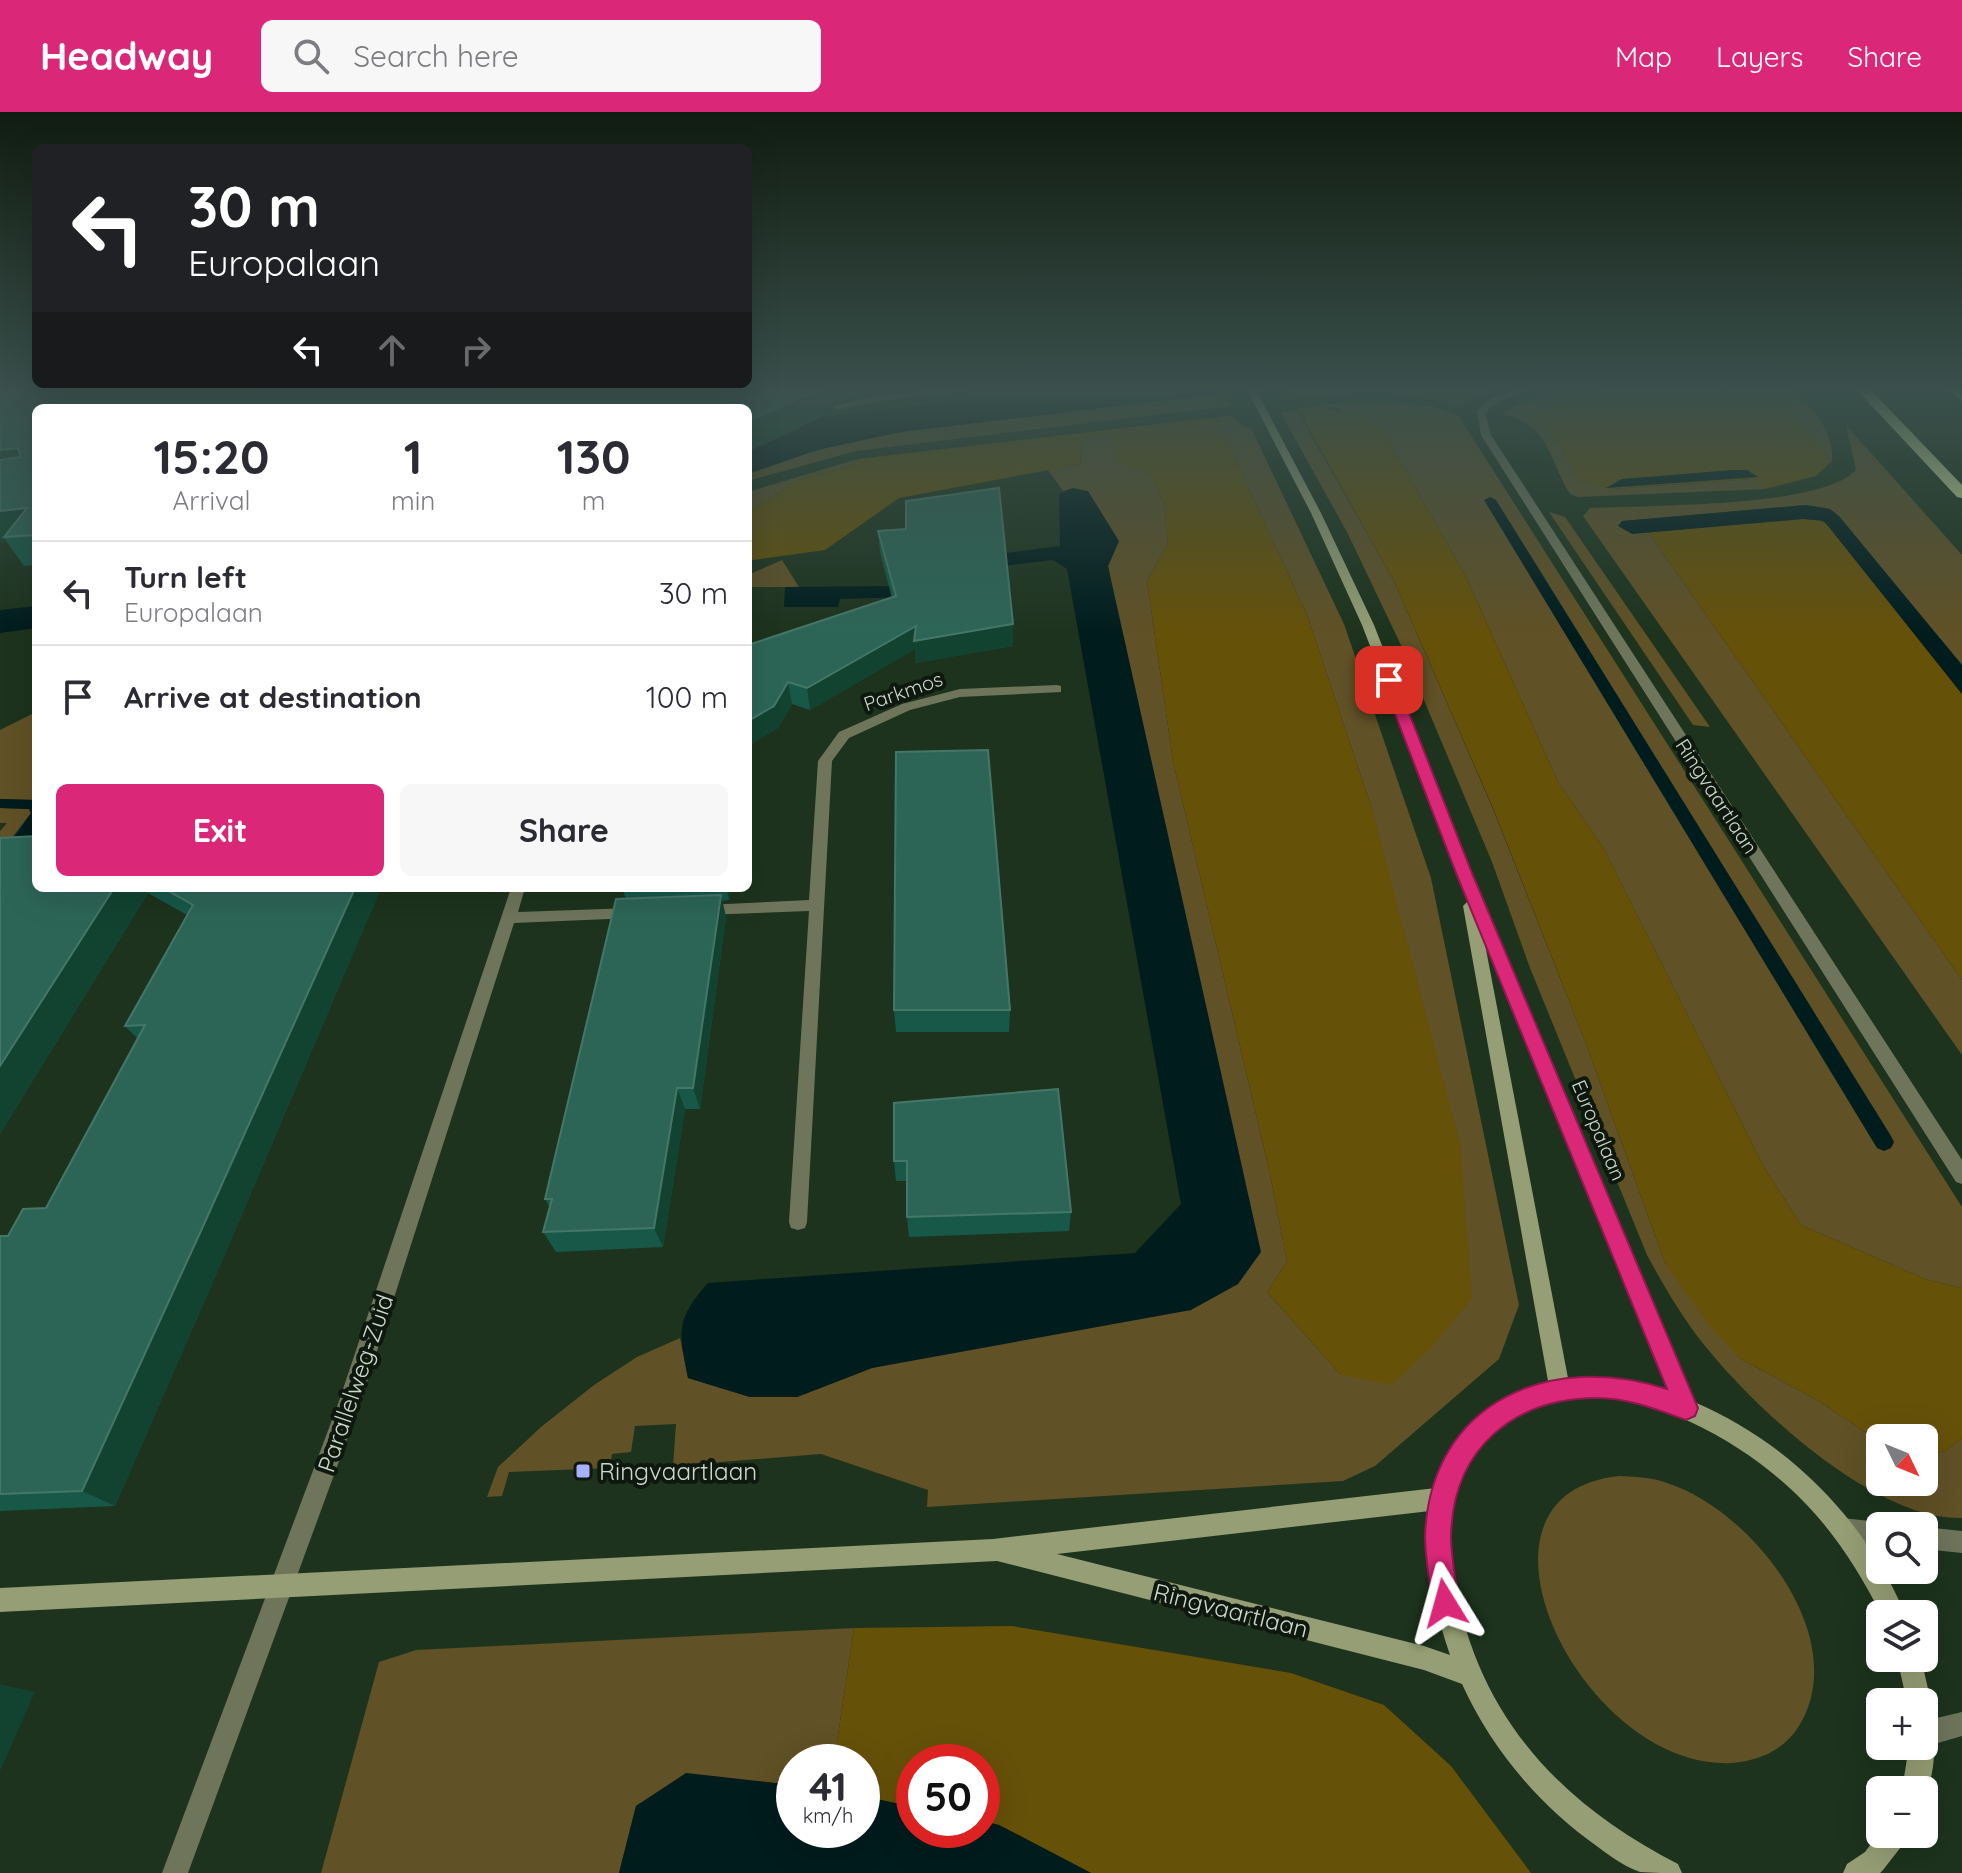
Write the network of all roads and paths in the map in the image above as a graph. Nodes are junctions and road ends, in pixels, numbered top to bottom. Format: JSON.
{"nodes":[{"id":1,"x":1292,"y":470,"type":"edge"},
{"id":2,"x":1508,"y":470,"type":"edge"},
{"id":3,"x":1939,"y":470,"type":"edge"},
{"id":4,"x":1962,"y":494,"type":"edge"},
{"id":5,"x":1057,"y":689,"type":"dead end"},
{"id":6,"x":1464,"y":873,"type":"junction"},
{"id":7,"x":517,"y":892,"type":"edge"},
{"id":8,"x":816,"y":905,"type":"junction"},
{"id":9,"x":691,"y":910,"type":"edge"},
{"id":10,"x":644,"y":912,"type":"edge"},
{"id":11,"x":510,"y":918,"type":"junction"},
{"id":12,"x":1962,"y":1176,"type":"edge"},
{"id":13,"x":798,"y":1222,"type":"dead end"},
{"id":14,"x":1560,"y":1389,"type":"junction"},
{"id":15,"x":1686,"y":1408,"type":"junction"},
{"id":16,"x":1444,"y":1498,"type":"junction"},
{"id":17,"x":1842,"y":1529,"type":"junction"},
{"id":18,"x":1866,"y":1532,"type":"edge"},
{"id":19,"x":1938,"y":1539,"type":"edge"},
{"id":20,"x":1962,"y":1542,"type":"edge"},
{"id":21,"x":993,"y":1550,"type":"junction"},
{"id":22,"x":282,"y":1586,"type":"junction"},
{"id":23,"x":0,"y":1600,"type":"edge"},
{"id":24,"x":1886,"y":1600,"type":"edge"},
{"id":25,"x":1468,"y":1674,"type":"junction"},
{"id":26,"x":1962,"y":1724,"type":"edge"},
{"id":27,"x":1938,"y":1730,"type":"edge"},
{"id":28,"x":1884,"y":1848,"type":"edge"},
{"id":29,"x":1655,"y":1870,"type":"edge"},
{"id":30,"x":175,"y":1873,"type":"edge"},
{"id":31,"x":1856,"y":1873,"type":"edge"}],
"edges":[{"from":1,"to":6,"type":"main road","name":"Europalaan"},
{"from":2,"to":12,"type":"street","name":"Ringvaartlaan"},
{"from":3,"to":4,"type":"highway"},
{"from":5,"to":8,"type":"street","name":"Parkmos"},
{"from":6,"to":14,"type":"main road","name":"Europalaan"},
{"from":6,"to":15,"type":"main road","name":"Europalaan"},
{"from":7,"to":11,"type":"street","name":"Parallelweg-Zuid"},
{"from":8,"to":9,"type":"street"},
{"from":8,"to":13,"type":"street","name":"Parkmos"},
{"from":10,"to":11,"type":"street"},
{"from":11,"to":22,"type":"street","name":"Parallelweg-Zuid"},
{"from":14,"to":15,"type":"main road"},
{"from":14,"to":16,"type":"main road"},
{"from":15,"to":17,"type":"main road"},
{"from":16,"to":21,"type":"main road","name":"Ringvaartlaan"},
{"from":16,"to":25,"type":"main road"},
{"from":17,"to":18,"type":"street"},
{"from":17,"to":24,"type":"main road"},
{"from":19,"to":20,"type":"street"},
{"from":21,"to":22,"type":"main road","name":"Ringvaartlaan"},
{"from":21,"to":25,"type":"main road","name":"Ringvaartlaan"},
{"from":22,"to":23,"type":"main road","name":"Ringvaartlaan"},
{"from":22,"to":30,"type":"street","name":"Parallelweg-Zuid"},
{"from":25,"to":29,"type":"main road"},
{"from":26,"to":27,"type":"street"},
{"from":28,"to":31,"type":"main road"}]}
